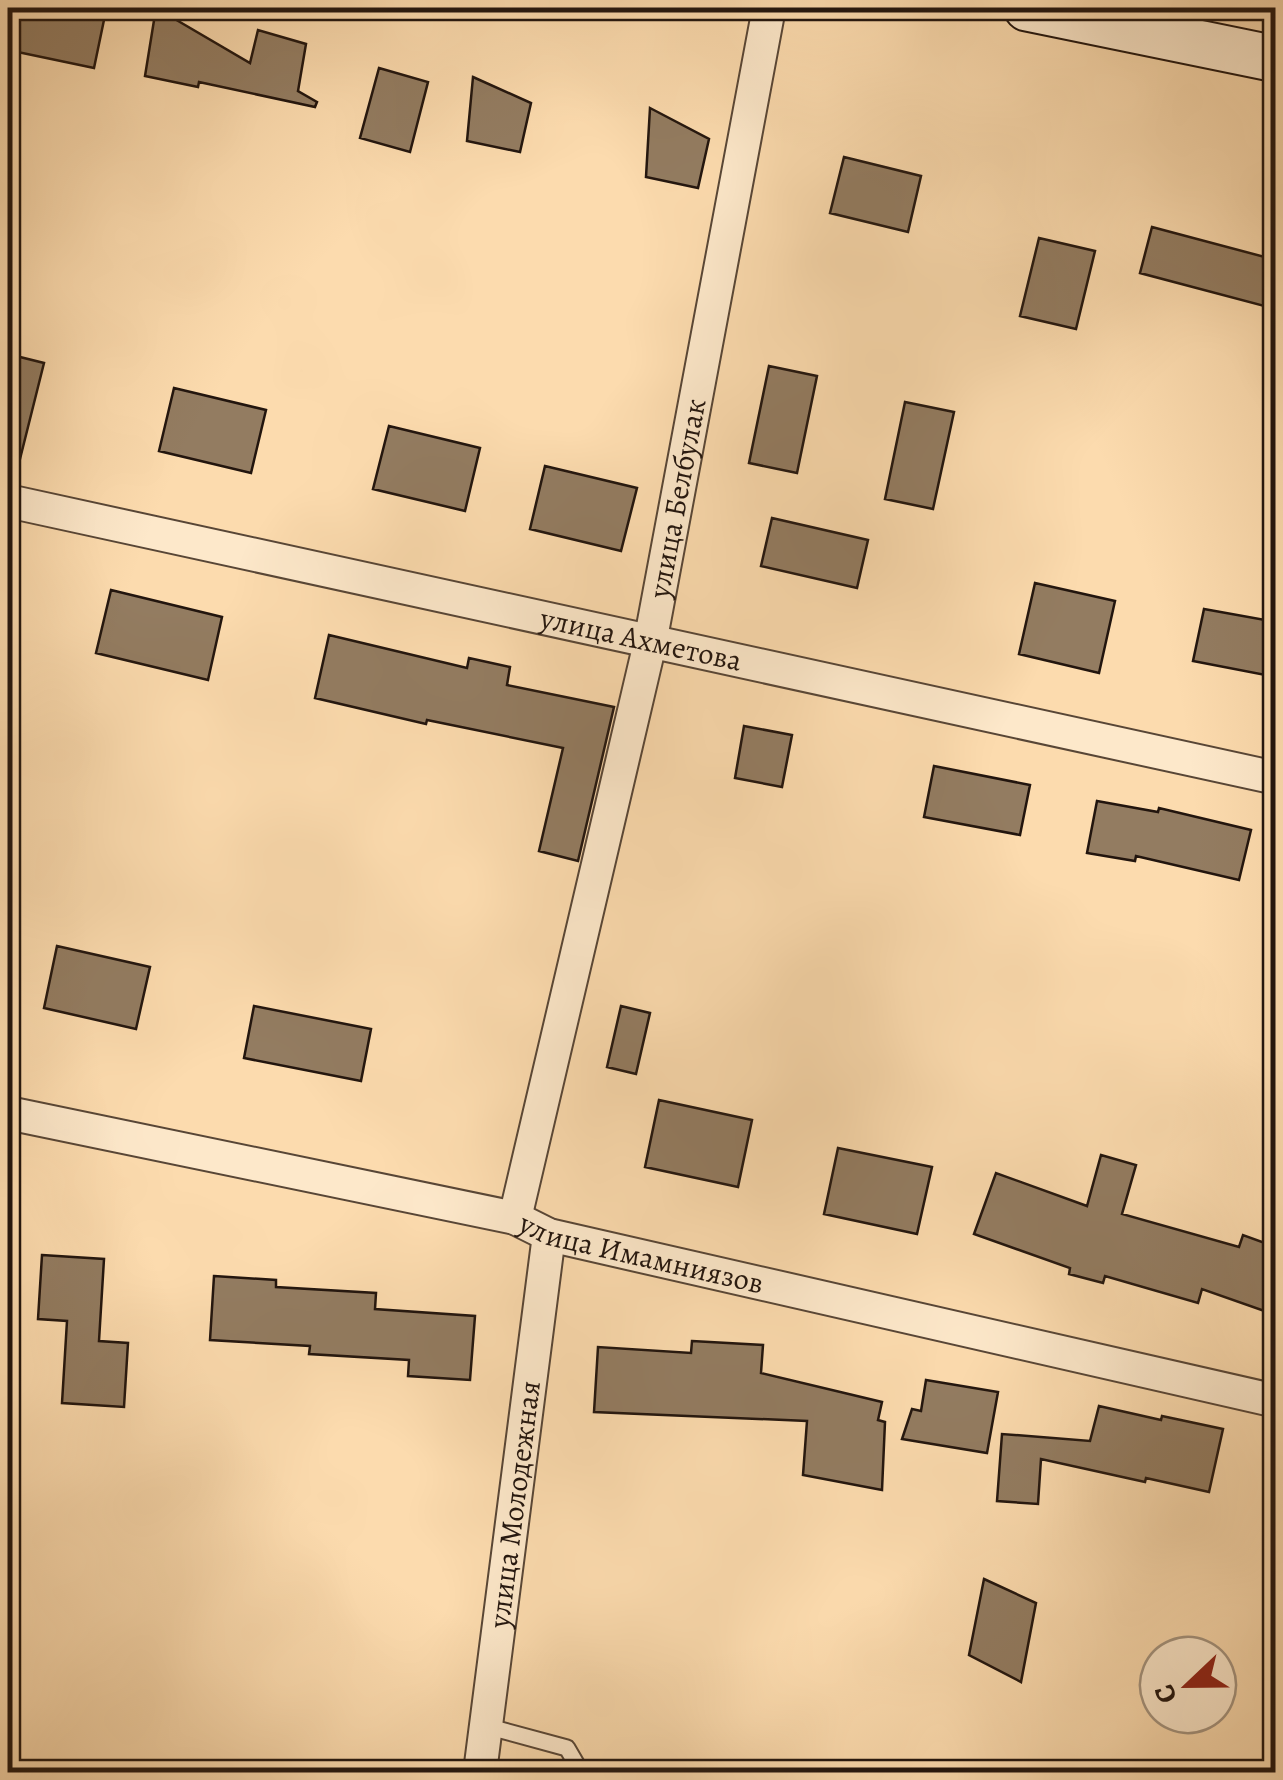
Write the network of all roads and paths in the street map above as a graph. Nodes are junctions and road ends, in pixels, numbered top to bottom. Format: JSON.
{"nodes":[{"id":1,"x":769,"y":8,"type":"edge"},
{"id":2,"x":1027,"y":8,"type":"edge"},
{"id":3,"x":1276,"y":58,"type":"edge"},
{"id":4,"x":8,"y":501,"type":"edge"},
{"id":5,"x":650,"y":643,"type":"junction"},
{"id":6,"x":1276,"y":778,"type":"edge"},
{"id":7,"x":8,"y":1113,"type":"edge"},
{"id":8,"x":515,"y":1218,"type":"junction"},
{"id":9,"x":549,"y":1236,"type":"junction"},
{"id":10,"x":1276,"y":1401,"type":"edge"},
{"id":11,"x":486,"y":1726,"type":"junction"},
{"id":12,"x":480,"y":1772,"type":"edge"},
{"id":13,"x":581,"y":1772,"type":"edge"}],
"edges":[{"from":1,"to":5,"type":"street","name":"улица Белбулак"},
{"from":2,"to":3,"type":"main road"},
{"from":4,"to":5,"type":"street","name":"улица Ахметова"},
{"from":5,"to":6,"type":"street","name":"улица Ахметова"},
{"from":5,"to":8,"type":"street","name":"улица Белбулак"},
{"from":7,"to":8,"type":"street","name":"улица Имамниязов"},
{"from":8,"to":9,"type":"street","name":"улица Имамниязов"},
{"from":9,"to":10,"type":"street","name":"улица Имамниязов"},
{"from":9,"to":11,"type":"street","name":"улица Молодежная"},
{"from":11,"to":12,"type":"street","name":"улица Молодежная"},
{"from":11,"to":13,"type":"lane"}]}
